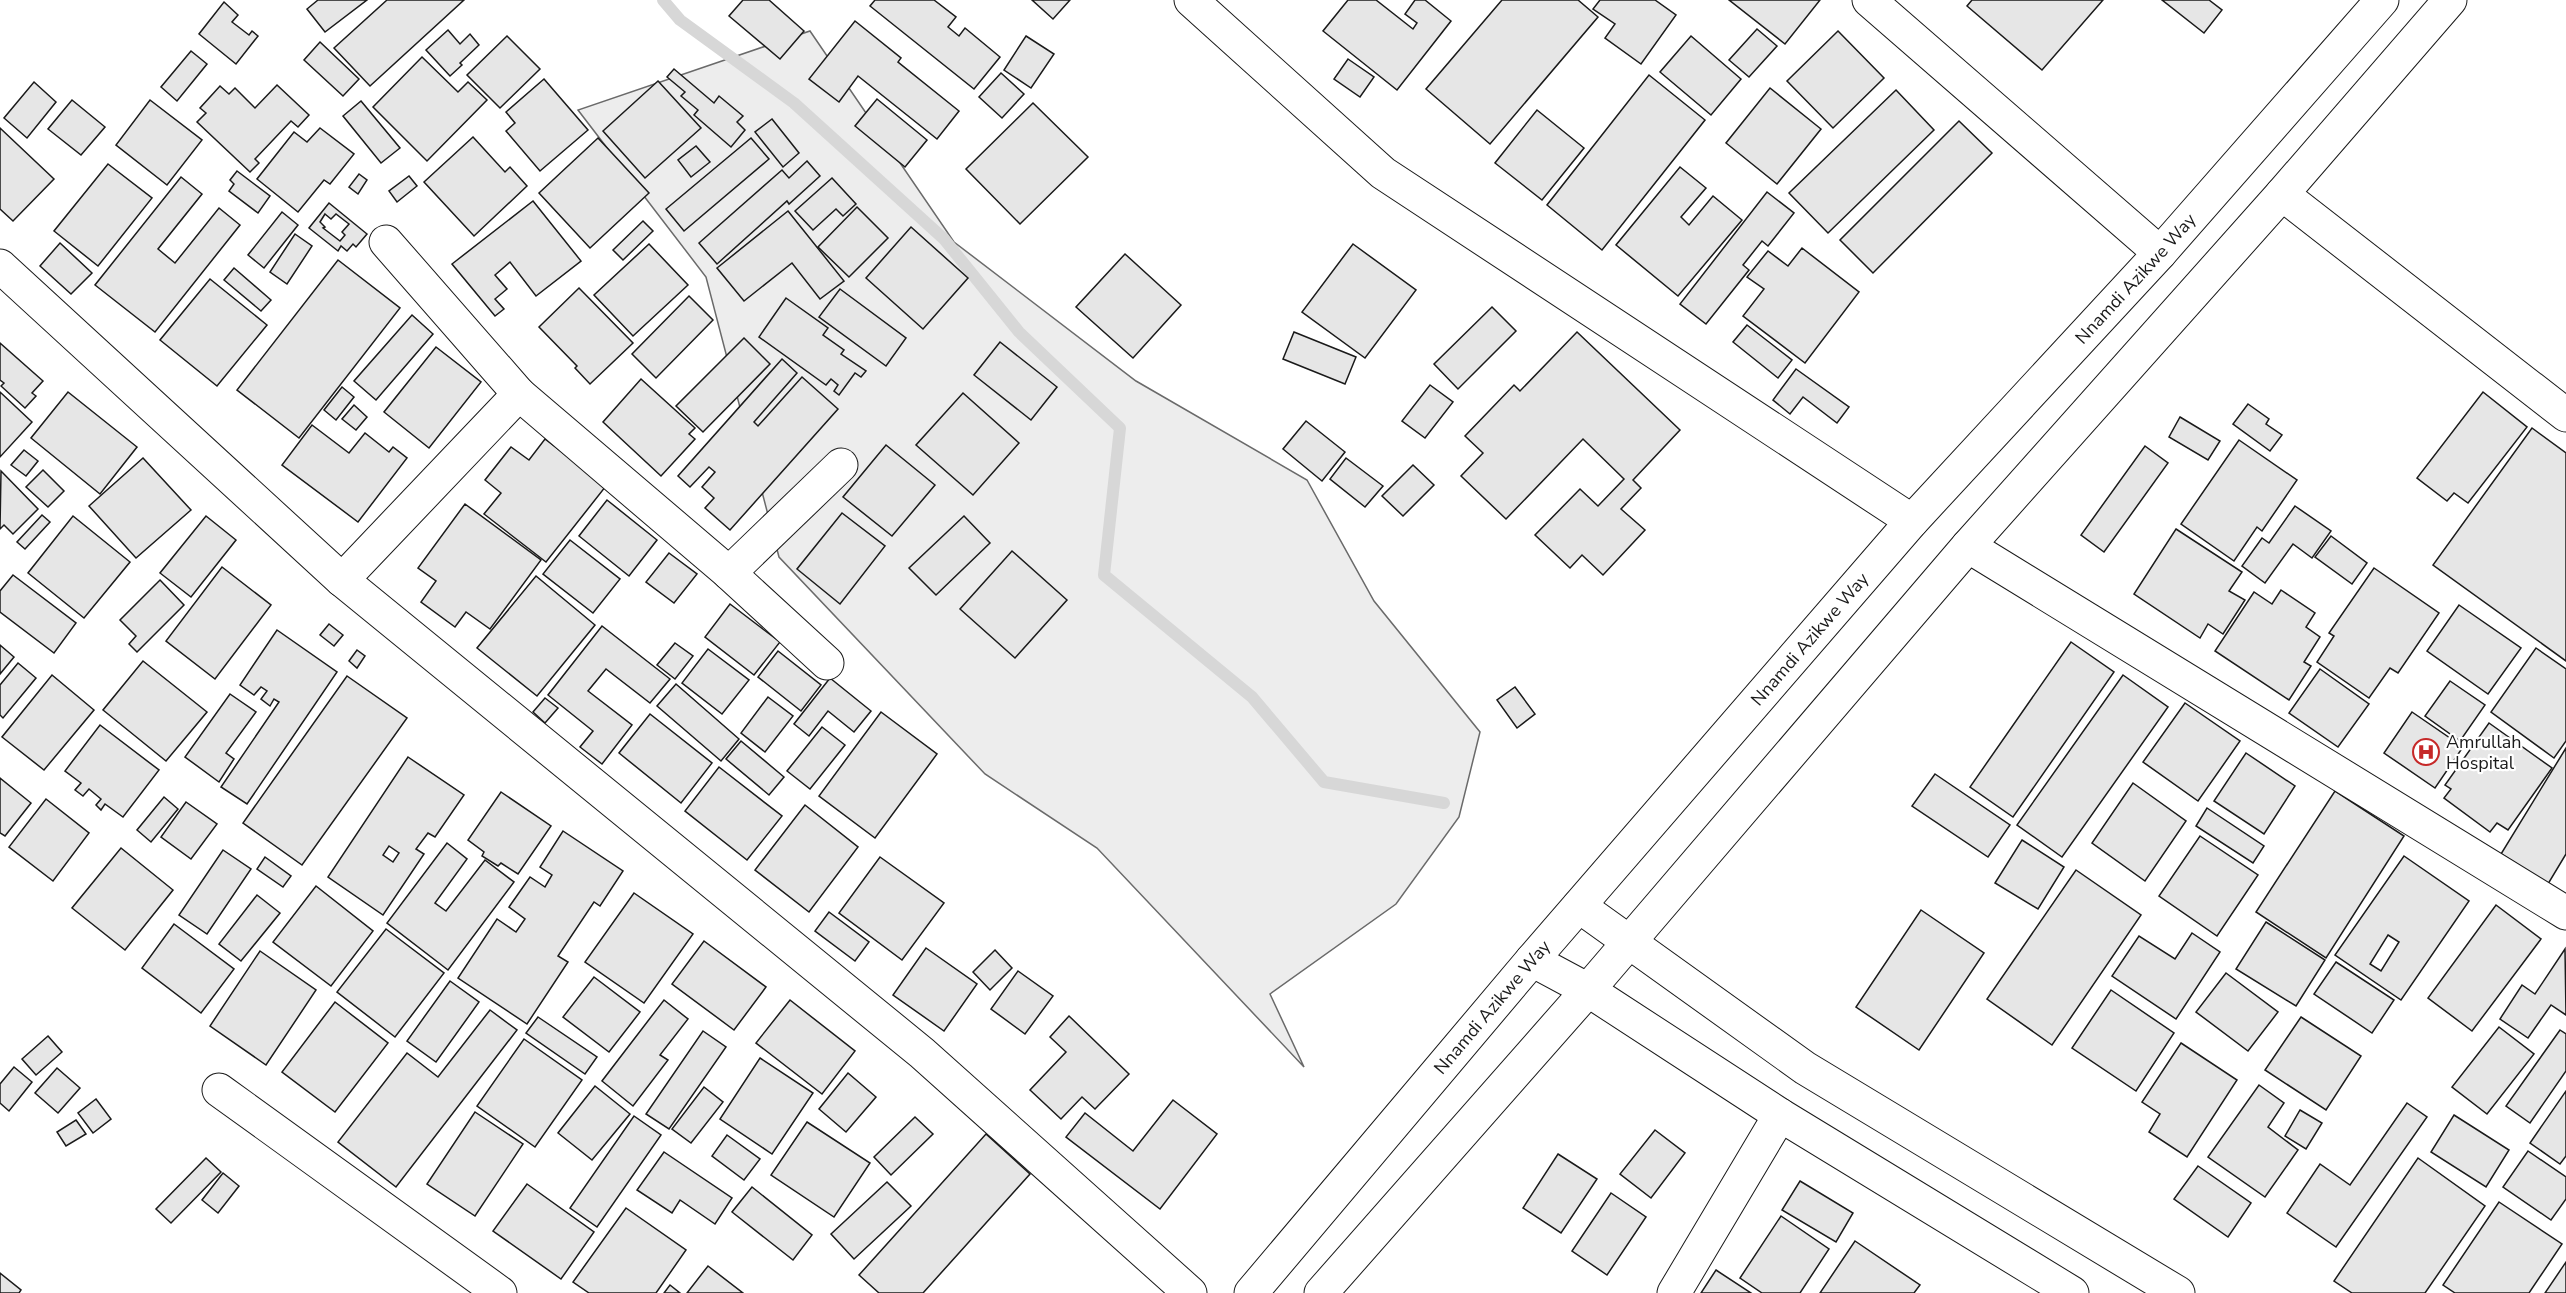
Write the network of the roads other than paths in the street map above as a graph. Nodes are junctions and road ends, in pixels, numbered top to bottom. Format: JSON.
{"nodes":[{"id":1,"x":1191,"y":0,"type":"edge"},
{"id":2,"x":1869,"y":0,"type":"edge"},
{"id":3,"x":2382,"y":0,"type":"edge"},
{"id":4,"x":2450,"y":0,"type":"edge"},
{"id":5,"x":2282,"y":194,"type":"junction"},
{"id":6,"x":386,"y":242,"type":"dead end"},
{"id":7,"x":2160,"y":252,"type":"junction"},
{"id":8,"x":5,"y":279,"type":"edge"},
{"id":9,"x":519,"y":394,"type":"junction"},
{"id":10,"x":2566,"y":415,"type":"edge"},
{"id":11,"x":841,"y":465,"type":"dead end"},
{"id":12,"x":1912,"y":521,"type":"junction"},
{"id":13,"x":1968,"y":546,"type":"junction"},
{"id":14,"x":729,"y":573,"type":"junction"},
{"id":15,"x":342,"y":580,"type":"junction"},
{"id":16,"x":827,"y":663,"type":"dead end"},
{"id":17,"x":1579,"y":906,"type":"junction"},
{"id":18,"x":2566,"y":913,"type":"edge"},
{"id":19,"x":1628,"y":943,"type":"junction"},
{"id":20,"x":1532,"y":960,"type":"junction"},
{"id":21,"x":1588,"y":990,"type":"junction"},
{"id":22,"x":219,"y":1090,"type":"dead end"},
{"id":23,"x":1780,"y":1115,"type":"junction"},
{"id":24,"x":500,"y":1293,"type":"edge"},
{"id":25,"x":1190,"y":1293,"type":"edge"},
{"id":26,"x":1251,"y":1293,"type":"edge"},
{"id":27,"x":1321,"y":1293,"type":"edge"},
{"id":28,"x":1674,"y":1293,"type":"edge"},
{"id":29,"x":2072,"y":1293,"type":"edge"},
{"id":30,"x":2178,"y":1293,"type":"edge"}],
"edges":[{"from":1,"to":12,"type":"main road"},
{"from":2,"to":7,"type":"main road"},
{"from":3,"to":7,"type":"main road","name":"Nnamdi Azikwe Way"},
{"from":4,"to":5,"type":"main road"},
{"from":5,"to":10,"type":"main road"},
{"from":5,"to":13,"type":"main road"},
{"from":6,"to":9,"type":"main road"},
{"from":7,"to":12,"type":"main road","name":"Nnamdi Azikwe Way"},
{"from":8,"to":15,"type":"main road"},
{"from":9,"to":14,"type":"main road"},
{"from":9,"to":15,"type":"main road"},
{"from":11,"to":14,"type":"main road"},
{"from":12,"to":17,"type":"main road","name":"Nnamdi Azikwe Way"},
{"from":13,"to":18,"type":"main road"},
{"from":13,"to":19,"type":"main road"},
{"from":14,"to":16,"type":"main road"},
{"from":15,"to":25,"type":"main road"},
{"from":17,"to":19,"type":"main road"},
{"from":17,"to":20,"type":"main road","name":"Nnamdi Azikwe Way"},
{"from":19,"to":21,"type":"main road"},
{"from":19,"to":30,"type":"main road"},
{"from":20,"to":21,"type":"main road"},
{"from":20,"to":26,"type":"main road","name":"Nnamdi Azikwe Way"},
{"from":21,"to":23,"type":"main road"},
{"from":21,"to":27,"type":"main road"},
{"from":22,"to":24,"type":"main road"},
{"from":23,"to":28,"type":"main road"},
{"from":23,"to":29,"type":"main road"}]}
